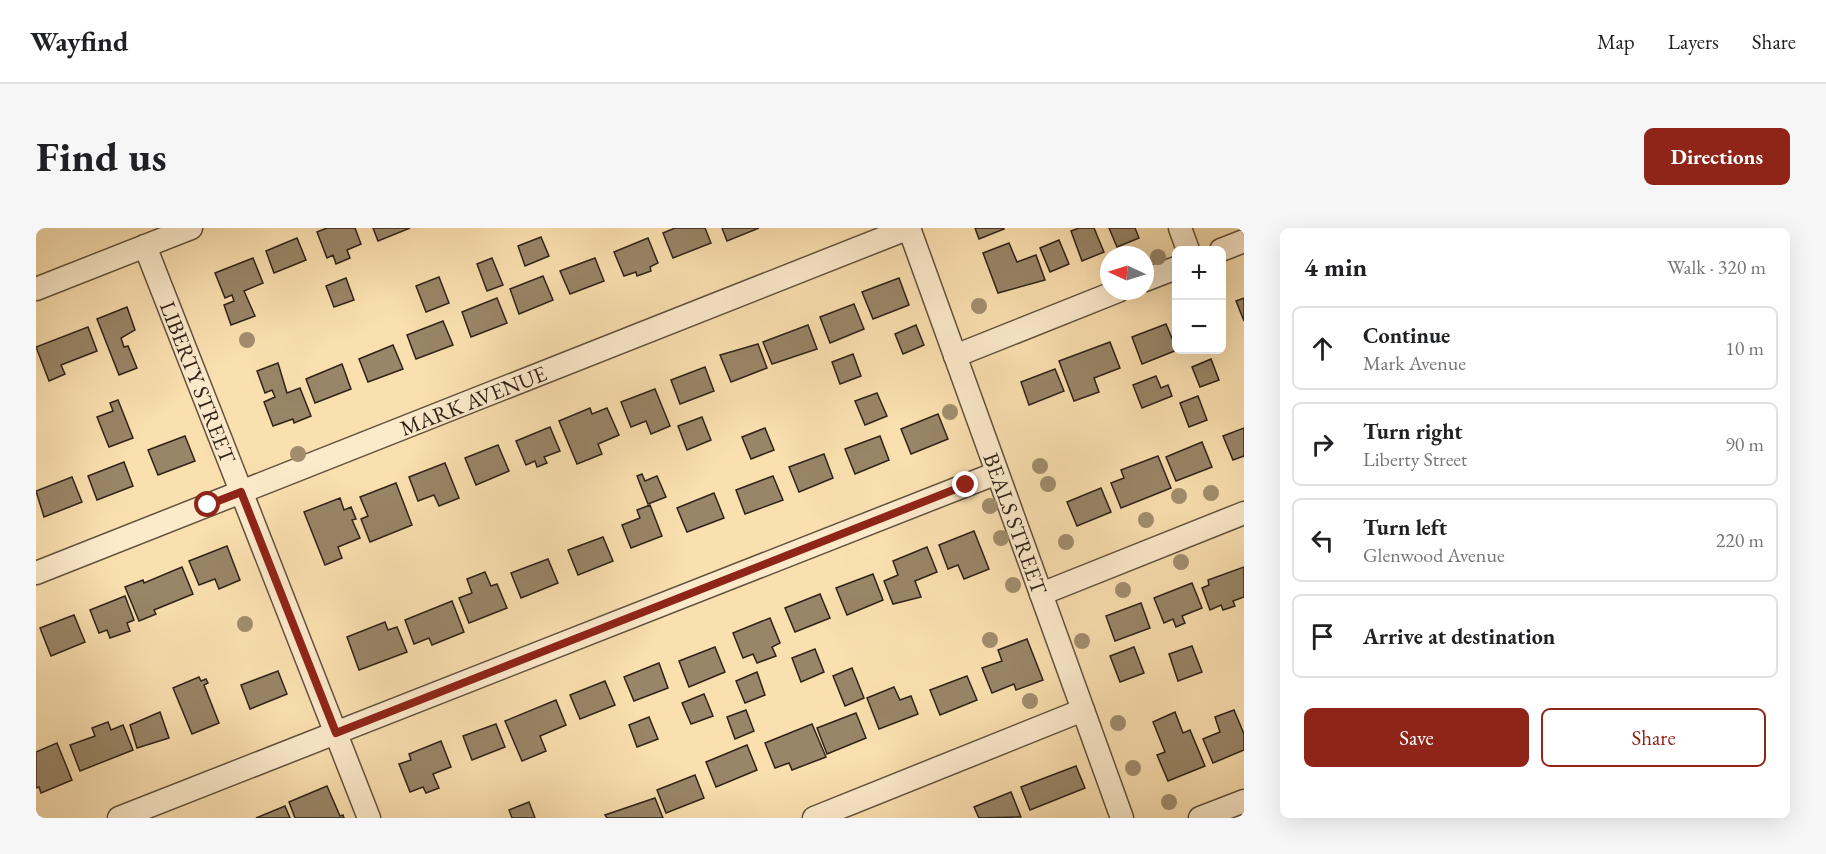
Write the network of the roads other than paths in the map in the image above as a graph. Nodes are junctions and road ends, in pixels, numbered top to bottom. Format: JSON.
{"nodes":[{"id":1,"x":192,"y":228,"type":"edge"},
{"id":2,"x":909,"y":228,"type":"edge"},
{"id":3,"x":1180,"y":228,"type":"edge"},
{"id":4,"x":1244,"y":241,"type":"edge"},
{"id":5,"x":145,"y":246,"type":"junction"},
{"id":6,"x":1187,"y":246,"type":"edge"},
{"id":7,"x":1226,"y":248,"type":"edge"},
{"id":8,"x":1172,"y":270,"type":"edge"},
{"id":9,"x":1154,"y":277,"type":"edge"},
{"id":10,"x":36,"y":289,"type":"edge"},
{"id":11,"x":1100,"y":298,"type":"edge"},
{"id":12,"x":955,"y":356,"type":"junction"},
{"id":13,"x":997,"y":473,"type":"junction"},
{"id":14,"x":241,"y":492,"type":"junction"},
{"id":15,"x":1244,"y":513,"type":"edge"},
{"id":16,"x":36,"y":573,"type":"edge"},
{"id":17,"x":1041,"y":594,"type":"junction"},
{"id":18,"x":1083,"y":710,"type":"junction"},
{"id":19,"x":336,"y":733,"type":"junction"},
{"id":20,"x":1244,"y":801,"type":"edge"},
{"id":21,"x":119,"y":818,"type":"edge"},
{"id":22,"x":369,"y":818,"type":"edge"},
{"id":23,"x":813,"y":818,"type":"edge"},
{"id":24,"x":1122,"y":818,"type":"edge"},
{"id":25,"x":1200,"y":818,"type":"edge"}],
"edges":[{"from":1,"to":5,"type":"street"},
{"from":2,"to":12,"type":"street","name":"BEALS STREET"},
{"from":2,"to":14,"type":"street","name":"MARK AVENUE"},
{"from":3,"to":6,"type":"street"},
{"from":4,"to":7,"type":"street"},
{"from":5,"to":10,"type":"street"},
{"from":5,"to":14,"type":"street","name":"LIBERTY STREET"},
{"from":8,"to":9,"type":"street"},
{"from":11,"to":12,"type":"street"},
{"from":12,"to":13,"type":"street","name":"BEALS STREET"},
{"from":13,"to":17,"type":"street","name":"BEALS STREET"},
{"from":13,"to":19,"type":"street"},
{"from":14,"to":16,"type":"street","name":"MARK AVENUE"},
{"from":14,"to":19,"type":"street","name":"LIBERTY STREET"},
{"from":15,"to":17,"type":"street"},
{"from":17,"to":18,"type":"street","name":"BEALS STREET"},
{"from":18,"to":23,"type":"street"},
{"from":18,"to":24,"type":"street","name":"BEALS STREET"},
{"from":19,"to":21,"type":"street"},
{"from":19,"to":22,"type":"street","name":"LIBERTY STREET"},
{"from":20,"to":25,"type":"street"}]}
